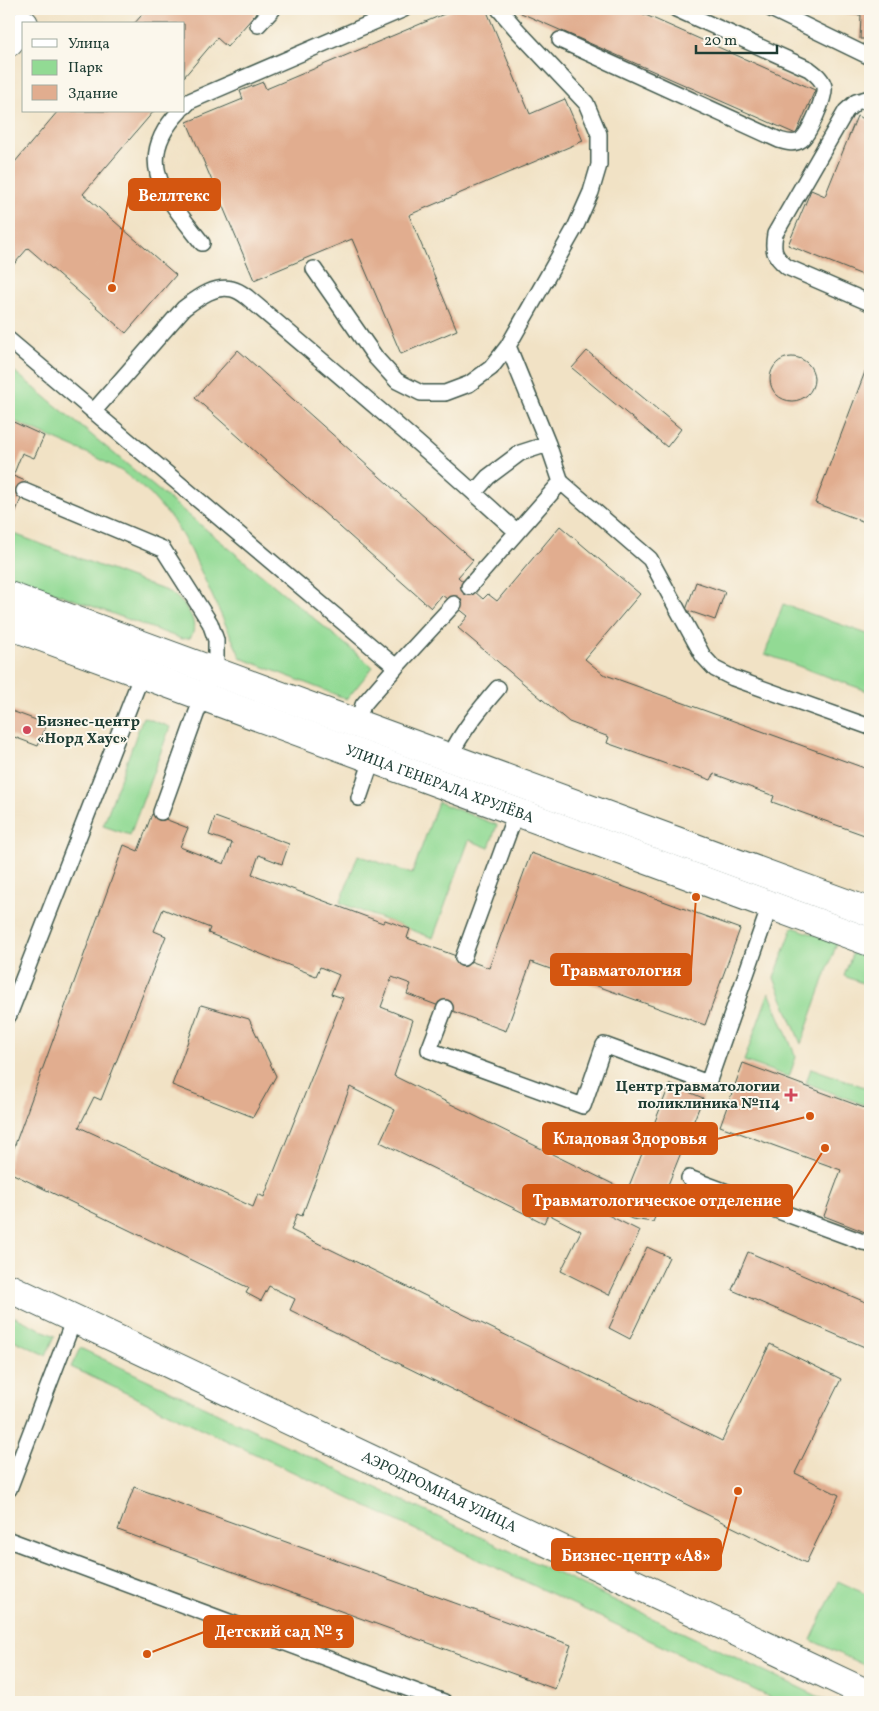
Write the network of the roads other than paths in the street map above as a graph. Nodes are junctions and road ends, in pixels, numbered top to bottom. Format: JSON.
{"nodes":[{"id":1,"x":38,"y":9,"type":"edge"},
{"id":2,"x":273,"y":9,"type":"edge"},
{"id":3,"x":404,"y":9,"type":"edge"},
{"id":4,"x":499,"y":9,"type":"edge"},
{"id":5,"x":676,"y":9,"type":"edge"},
{"id":6,"x":771,"y":9,"type":"edge"},
{"id":7,"x":26,"y":22,"type":"edge"},
{"id":8,"x":258,"y":25,"type":"dead end"},
{"id":9,"x":22,"y":26,"type":"edge"},
{"id":10,"x":560,"y":40,"type":"dead end"},
{"id":11,"x":9,"y":42,"type":"edge"},
{"id":12,"x":870,"y":56,"type":"edge"},
{"id":13,"x":870,"y":98,"type":"edge"},
{"id":14,"x":185,"y":106,"type":"edge"},
{"id":15,"x":179,"y":112,"type":"edge"},
{"id":16,"x":202,"y":243,"type":"dead end"},
{"id":17,"x":314,"y":269,"type":"dead end"},
{"id":18,"x":870,"y":303,"type":"edge"},
{"id":19,"x":9,"y":340,"type":"edge"},
{"id":20,"x":508,"y":346,"type":"junction"},
{"id":21,"x":93,"y":412,"type":"junction"},
{"id":22,"x":548,"y":444,"type":"junction"},
{"id":23,"x":561,"y":482,"type":"junction"},
{"id":24,"x":24,"y":491,"type":"dead end"},
{"id":25,"x":474,"y":493,"type":"junction"},
{"id":26,"x":517,"y":532,"type":"junction"},
{"id":27,"x":469,"y":587,"type":"dead end"},
{"id":28,"x":9,"y":596,"type":"edge"},
{"id":29,"x":454,"y":604,"type":"dead end"},
{"id":30,"x":9,"y":626,"type":"edge"},
{"id":31,"x":152,"y":648,"type":"junction"},
{"id":32,"x":396,"y":667,"type":"junction"},
{"id":33,"x":212,"y":671,"type":"junction"},
{"id":34,"x":142,"y":674,"type":"junction"},
{"id":35,"x":498,"y":688,"type":"dead end"},
{"id":36,"x":202,"y":696,"type":"junction"},
{"id":37,"x":357,"y":724,"type":"junction"},
{"id":38,"x":870,"y":726,"type":"edge"},
{"id":39,"x":382,"y":733,"type":"junction"},
{"id":40,"x":347,"y":750,"type":"junction"},
{"id":41,"x":449,"y":758,"type":"junction"},
{"id":42,"x":373,"y":759,"type":"junction"},
{"id":43,"x":526,"y":786,"type":"junction"},
{"id":44,"x":359,"y":798,"type":"dead end"},
{"id":45,"x":161,"y":812,"type":"dead end"},
{"id":46,"x":516,"y":812,"type":"junction"},
{"id":47,"x":780,"y":879,"type":"junction"},
{"id":48,"x":770,"y":905,"type":"junction"},
{"id":49,"x":870,"y":912,"type":"edge"},
{"id":50,"x":870,"y":942,"type":"edge"},
{"id":51,"x":463,"y":958,"type":"dead end"},
{"id":52,"x":445,"y":1008,"type":"dead end"},
{"id":53,"x":9,"y":1014,"type":"edge"},
{"id":54,"x":689,"y":1178,"type":"dead end"},
{"id":55,"x":870,"y":1243,"type":"edge"},
{"id":56,"x":9,"y":1288,"type":"edge"},
{"id":57,"x":74,"y":1319,"type":"junction"},
{"id":58,"x":9,"y":1489,"type":"edge"},
{"id":59,"x":9,"y":1540,"type":"edge"},
{"id":60,"x":870,"y":1695,"type":"edge"},
{"id":61,"x":444,"y":1702,"type":"edge"}],
"edges":[{"from":1,"to":7,"type":"street"},
{"from":2,"to":8,"type":"lane"},
{"from":3,"to":14,"type":"lane"},
{"from":4,"to":20,"type":"lane"},
{"from":5,"to":10,"type":"lane"},
{"from":6,"to":12,"type":"lane"},
{"from":9,"to":11,"type":"street"},
{"from":13,"to":18,"type":"lane"},
{"from":15,"to":16,"type":"lane"},
{"from":17,"to":20,"type":"lane"},
{"from":19,"to":21,"type":"lane"},
{"from":20,"to":22,"type":"lane"},
{"from":21,"to":25,"type":"lane"},
{"from":21,"to":32,"type":"lane"},
{"from":22,"to":23,"type":"lane"},
{"from":22,"to":25,"type":"lane"},
{"from":23,"to":26,"type":"lane"},
{"from":23,"to":38,"type":"lane"},
{"from":24,"to":33,"type":"lane"},
{"from":25,"to":26,"type":"lane"},
{"from":26,"to":27,"type":"lane"},
{"from":28,"to":31,"type":"street","name":"УЛИЦА ГЕНЕРАЛА ХРУЛЁВА"},
{"from":29,"to":32,"type":"lane"},
{"from":30,"to":34,"type":"street","name":"УЛИЦА ГЕНЕРАЛА ХРУЛЁВА"},
{"from":31,"to":33,"type":"street","name":"УЛИЦА ГЕНЕРАЛА ХРУЛЁВА"},
{"from":31,"to":34,"type":"lane"},
{"from":32,"to":37,"type":"lane"},
{"from":33,"to":36,"type":"lane"},
{"from":33,"to":37,"type":"street","name":"УЛИЦА ГЕНЕРАЛА ХРУЛЁВА"},
{"from":34,"to":36,"type":"street","name":"УЛИЦА ГЕНЕРАЛА ХРУЛЁВА"},
{"from":34,"to":53,"type":"lane"},
{"from":35,"to":41,"type":"lane"},
{"from":36,"to":40,"type":"street","name":"УЛИЦА ГЕНЕРАЛА ХРУЛЁВА"},
{"from":36,"to":45,"type":"lane"},
{"from":37,"to":39,"type":"street","name":"УЛИЦА ГЕНЕРАЛА ХРУЛЁВА"},
{"from":37,"to":40,"type":"lane"},
{"from":39,"to":41,"type":"street","name":"УЛИЦА ГЕНЕРАЛА ХРУЛЁВА"},
{"from":39,"to":42,"type":"lane"},
{"from":40,"to":42,"type":"street","name":"УЛИЦА ГЕНЕРАЛА ХРУЛЁВА"},
{"from":41,"to":43,"type":"street","name":"УЛИЦА ГЕНЕРАЛА ХРУЛЁВА"},
{"from":42,"to":44,"type":"lane"},
{"from":42,"to":46,"type":"street","name":"УЛИЦА ГЕНЕРАЛА ХРУЛЁВА"},
{"from":43,"to":46,"type":"lane"},
{"from":43,"to":47,"type":"street","name":"УЛИЦА ГЕНЕРАЛА ХРУЛЁВА"},
{"from":46,"to":48,"type":"street","name":"УЛИЦА ГЕНЕРАЛА ХРУЛЁВА"},
{"from":46,"to":51,"type":"lane"},
{"from":47,"to":48,"type":"lane"},
{"from":47,"to":49,"type":"street","name":"УЛИЦА ГЕНЕРАЛА ХРУЛЁВА"},
{"from":48,"to":50,"type":"street","name":"УЛИЦА ГЕНЕРАЛА ХРУЛЁВА"},
{"from":48,"to":52,"type":"lane"},
{"from":54,"to":55,"type":"lane"},
{"from":56,"to":57,"type":"street","name":"АЭРОДРОМНАЯ УЛИЦА"},
{"from":57,"to":58,"type":"lane"},
{"from":57,"to":60,"type":"street","name":"АЭРОДРОМНАЯ УЛИЦА"},
{"from":59,"to":61,"type":"lane"}]}
